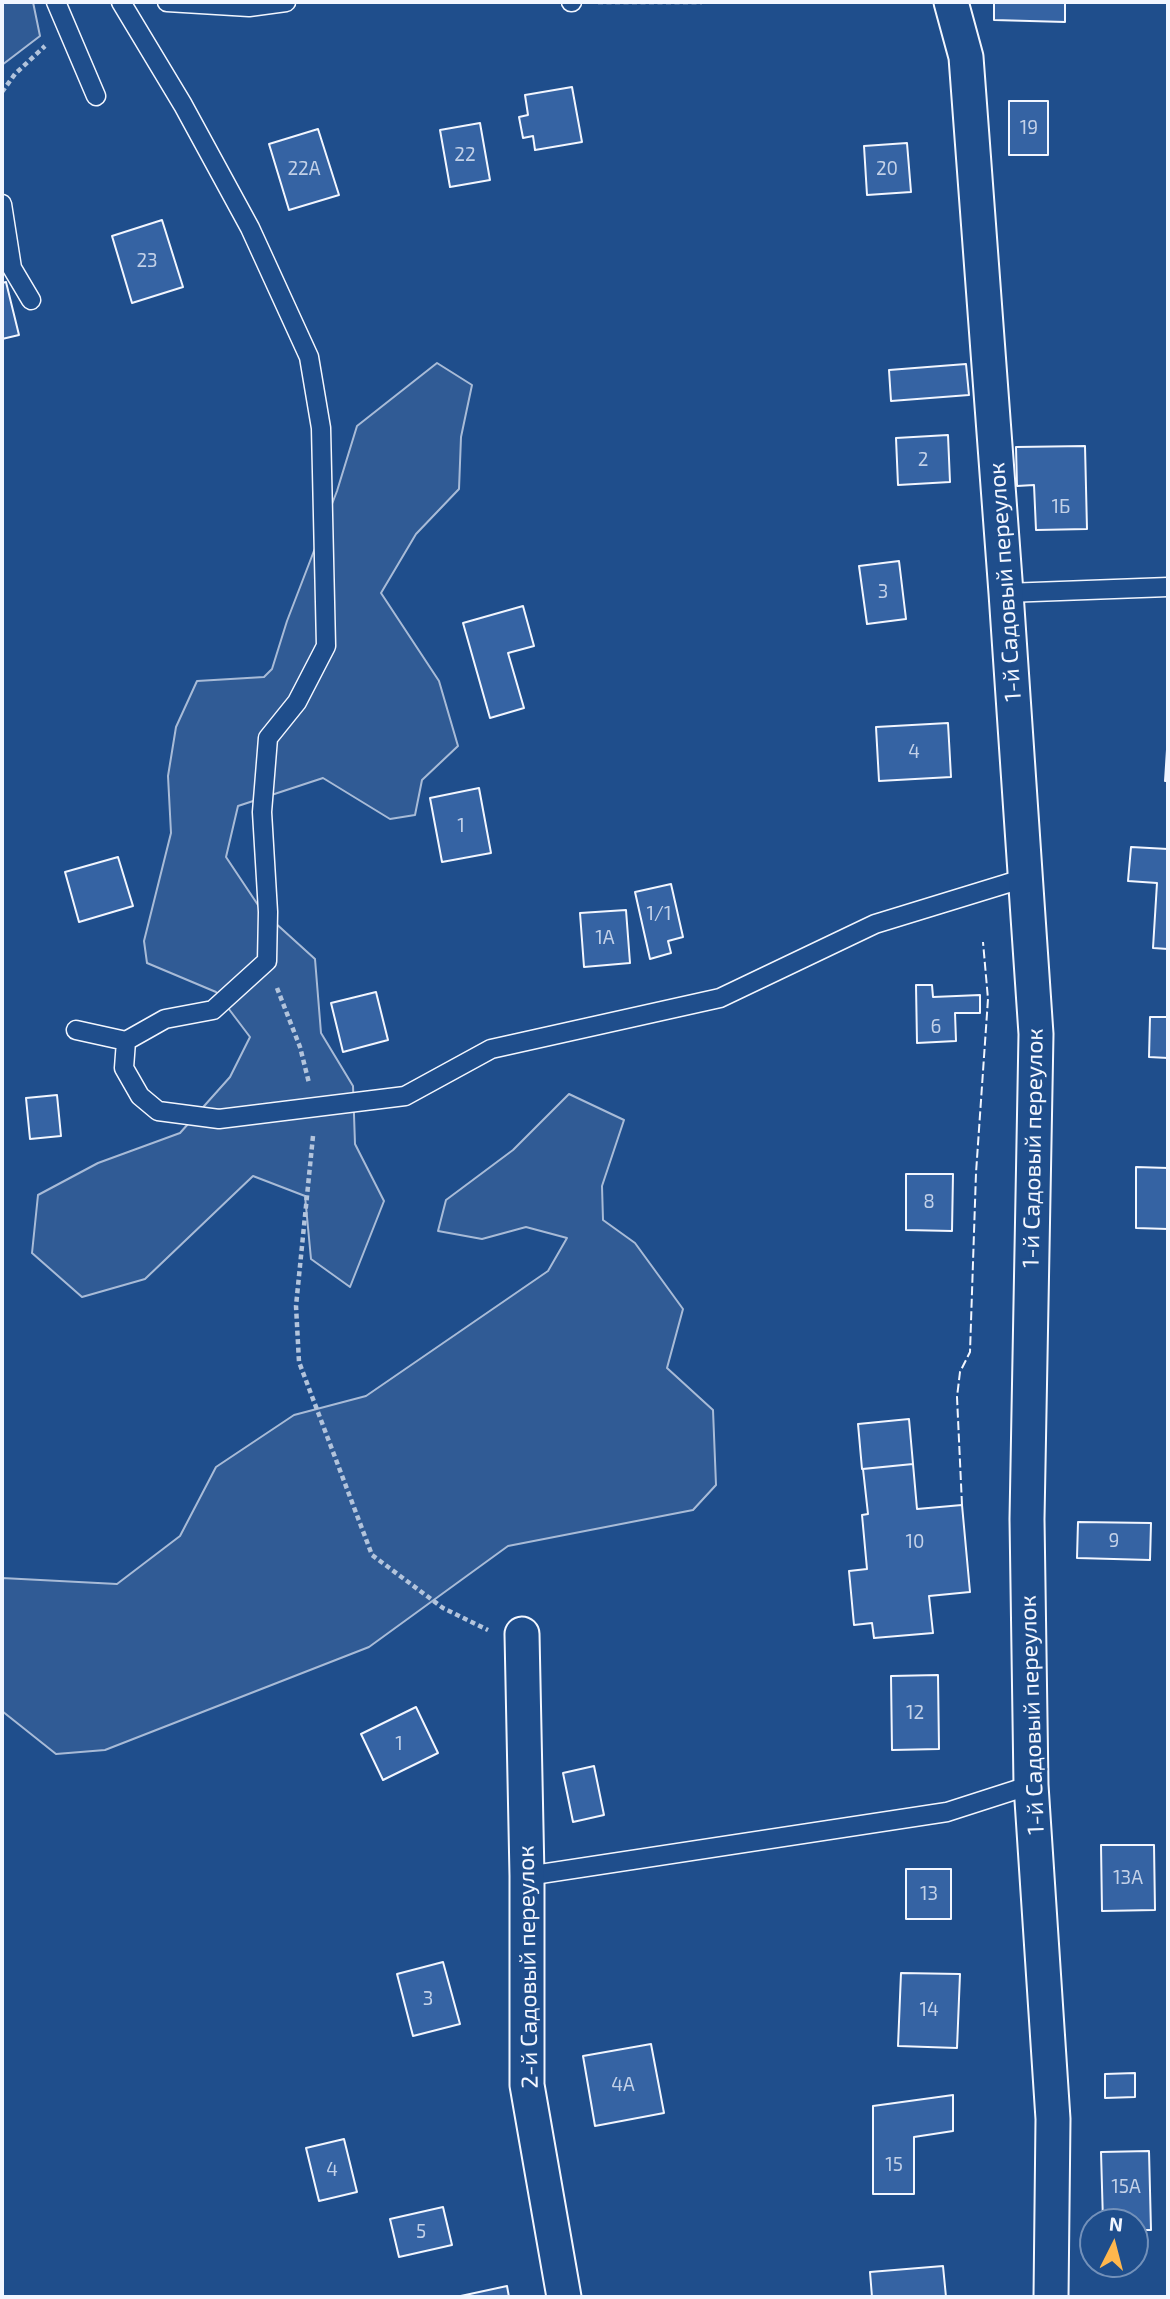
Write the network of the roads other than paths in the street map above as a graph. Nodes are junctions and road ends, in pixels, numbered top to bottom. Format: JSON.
{"nodes":[{"id":1,"x":55,"y":2,"type":"edge"},
{"id":2,"x":121,"y":2,"type":"edge"},
{"id":3,"x":167,"y":2,"type":"edge"},
{"id":4,"x":286,"y":2,"type":"edge"},
{"id":5,"x":951,"y":2,"type":"edge"},
{"id":6,"x":96,"y":96,"type":"dead end"},
{"id":7,"x":2,"y":204,"type":"edge"},
{"id":8,"x":31,"y":300,"type":"dead end"},
{"id":9,"x":1168,"y":587,"type":"edge"},
{"id":10,"x":1006,"y":593,"type":"junction"},
{"id":11,"x":1025,"y":878,"type":"junction"},
{"id":12,"x":76,"y":1030,"type":"dead end"},
{"id":13,"x":127,"y":1041,"type":"junction"},
{"id":14,"x":522,"y":1639,"type":"road end"},
{"id":15,"x":1031,"y":1784,"type":"junction"},
{"id":16,"x":527,"y":1875,"type":"junction"},
{"id":17,"x":564,"y":2297,"type":"edge"},
{"id":18,"x":1051,"y":2297,"type":"edge"}],
"edges":[{"from":1,"to":6,"type":"lane"},
{"from":2,"to":13,"type":"lane"},
{"from":3,"to":4,"type":"lane"},
{"from":5,"to":10,"type":"street","name":"1-й Садовый переулок"},
{"from":7,"to":8,"type":"lane"},
{"from":9,"to":10,"type":"lane"},
{"from":10,"to":11,"type":"street","name":"1-й Садовый переулок"},
{"from":11,"to":13,"type":"lane"},
{"from":11,"to":15,"type":"street","name":"1-й Садовый переулок"},
{"from":12,"to":13,"type":"lane"},
{"from":14,"to":16,"type":"street","name":"2-й Садовый переулок"},
{"from":15,"to":16,"type":"lane"},
{"from":15,"to":18,"type":"street","name":"1-й Садовый переулок"},
{"from":16,"to":17,"type":"street","name":"2-й Садовый переулок"}]}
